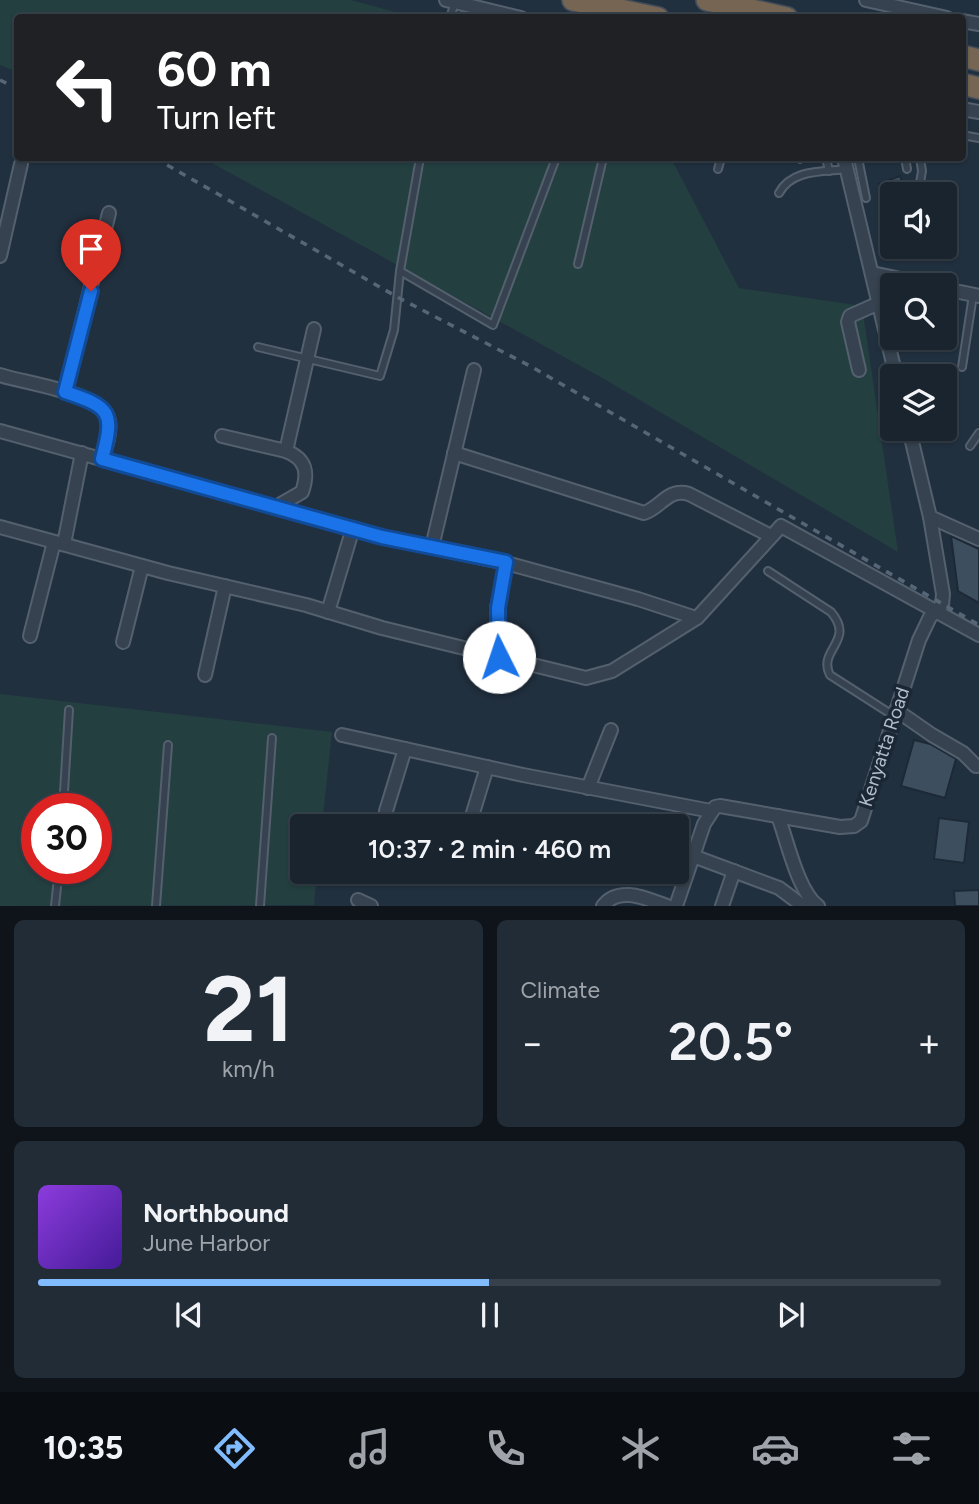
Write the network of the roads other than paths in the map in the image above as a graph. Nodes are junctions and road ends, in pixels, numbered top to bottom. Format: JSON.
{"nodes":[{"id":1,"x":573,"y":0,"type":"edge"},
{"id":2,"x":866,"y":0,"type":"edge"},
{"id":3,"x":450,"y":1,"type":"edge"},
{"id":4,"x":726,"y":4,"type":"edge"},
{"id":5,"x":504,"y":14,"type":"edge"},
{"id":6,"x":639,"y":14,"type":"edge"},
{"id":7,"x":770,"y":14,"type":"edge"},
{"id":8,"x":929,"y":14,"type":"edge"},
{"id":9,"x":419,"y":161,"type":"edge"},
{"id":10,"x":555,"y":161,"type":"edge"},
{"id":11,"x":602,"y":161,"type":"edge"},
{"id":12,"x":719,"y":161,"type":"edge"},
{"id":13,"x":827,"y":161,"type":"edge"},
{"id":14,"x":859,"y":161,"type":"edge"},
{"id":15,"x":906,"y":161,"type":"edge"},
{"id":16,"x":920,"y":161,"type":"edge"},
{"id":17,"x":846,"y":163,"type":"edge"},
{"id":18,"x":21,"y":164,"type":"dead end"},
{"id":19,"x":718,"y":169,"type":"dead end"},
{"id":20,"x":907,"y":169,"type":"dead end"},
{"id":21,"x":829,"y":171,"type":"junction"},
{"id":22,"x":920,"y":182,"type":"edge"},
{"id":23,"x":779,"y":193,"type":"dead end"},
{"id":24,"x":866,"y":198,"type":"dead end"},
{"id":25,"x":108,"y":213,"type":"dead end"},
{"id":26,"x":0,"y":256,"type":"edge"},
{"id":27,"x":578,"y":264,"type":"dead end"},
{"id":28,"x":400,"y":271,"type":"junction"},
{"id":29,"x":872,"y":273,"type":"junction"},
{"id":30,"x":880,"y":275,"type":"edge"},
{"id":31,"x":957,"y":291,"type":"edge"},
{"id":32,"x":976,"y":295,"type":"edge"},
{"id":33,"x":879,"y":303,"type":"junction"},
{"id":34,"x":314,"y":328,"type":"dead end"},
{"id":35,"x":258,"y":347,"type":"dead end"},
{"id":36,"x":307,"y":358,"type":"junction"},
{"id":37,"x":893,"y":364,"type":"edge"},
{"id":38,"x":962,"y":367,"type":"dead end"},
{"id":39,"x":474,"y":370,"type":"dead end"},
{"id":40,"x":859,"y":370,"type":"dead end"},
{"id":41,"x":0,"y":375,"type":"edge"},
{"id":42,"x":65,"y":392,"type":"junction"},
{"id":43,"x":0,"y":431,"type":"edge"},
{"id":44,"x":979,"y":433,"type":"edge"},
{"id":45,"x":222,"y":436,"type":"dead end"},
{"id":46,"x":912,"y":441,"type":"edge"},
{"id":47,"x":970,"y":446,"type":"dead end"},
{"id":48,"x":286,"y":451,"type":"junction"},
{"id":49,"x":82,"y":453,"type":"junction"},
{"id":50,"x":454,"y":453,"type":"junction"},
{"id":51,"x":102,"y":459,"type":"junction"},
{"id":52,"x":276,"y":507,"type":"junction"},
{"id":53,"x":930,"y":517,"type":"junction"},
{"id":54,"x":0,"y":527,"type":"edge"},
{"id":55,"x":353,"y":528,"type":"junction"},
{"id":56,"x":771,"y":536,"type":"junction"},
{"id":57,"x":979,"y":539,"type":"edge"},
{"id":58,"x":59,"y":543,"type":"junction"},
{"id":59,"x":432,"y":547,"type":"junction"},
{"id":60,"x":506,"y":562,"type":"junction"},
{"id":61,"x":142,"y":566,"type":"junction"},
{"id":62,"x":768,"y":571,"type":"dead end"},
{"id":63,"x":225,"y":586,"type":"junction"},
{"id":64,"x":937,"y":610,"type":"junction"},
{"id":65,"x":328,"y":612,"type":"junction"},
{"id":66,"x":696,"y":618,"type":"junction"},
{"id":67,"x":979,"y":635,"type":"edge"},
{"id":68,"x":30,"y":636,"type":"dead end"},
{"id":69,"x":123,"y":642,"type":"dead end"},
{"id":70,"x":499,"y":657,"type":"junction"},
{"id":71,"x":205,"y":675,"type":"dead end"},
{"id":72,"x":69,"y":710,"type":"dead end"},
{"id":73,"x":895,"y":713,"type":"junction"},
{"id":74,"x":611,"y":730,"type":"dead end"},
{"id":75,"x":342,"y":735,"type":"dead end"},
{"id":76,"x":272,"y":738,"type":"dead end"},
{"id":77,"x":168,"y":745,"type":"dead end"},
{"id":78,"x":405,"y":749,"type":"junction"},
{"id":79,"x":976,"y":766,"type":"dead end"},
{"id":80,"x":487,"y":767,"type":"junction"},
{"id":81,"x":588,"y":788,"type":"junction"},
{"id":82,"x":64,"y":793,"type":"edge"},
{"id":83,"x":386,"y":811,"type":"dead end"},
{"id":84,"x":711,"y":811,"type":"junction"},
{"id":85,"x":473,"y":814,"type":"edge"},
{"id":86,"x":778,"y":816,"type":"junction"},
{"id":87,"x":694,"y":856,"type":"junction"},
{"id":88,"x":734,"y":871,"type":"junction"},
{"id":89,"x":57,"y":884,"type":"edge"},
{"id":90,"x":358,"y":900,"type":"dead end"},
{"id":91,"x":55,"y":905,"type":"edge"},
{"id":92,"x":156,"y":905,"type":"edge"},
{"id":93,"x":260,"y":905,"type":"edge"},
{"id":94,"x":371,"y":905,"type":"edge"},
{"id":95,"x":603,"y":905,"type":"edge"},
{"id":96,"x":667,"y":905,"type":"edge"},
{"id":97,"x":676,"y":905,"type":"edge"},
{"id":98,"x":722,"y":905,"type":"edge"},
{"id":99,"x":803,"y":905,"type":"edge"},
{"id":100,"x":818,"y":905,"type":"edge"}],
"edges":[{"from":1,"to":6,"type":"highway"},
{"from":2,"to":8,"type":"street"},
{"from":3,"to":5,"type":"street"},
{"from":4,"to":7,"type":"highway"},
{"from":9,"to":28,"type":"lane"},
{"from":10,"to":28,"type":"lane"},
{"from":11,"to":27,"type":"lane"},
{"from":12,"to":19,"type":"lane"},
{"from":13,"to":21,"type":"lane"},
{"from":14,"to":24,"type":"lane"},
{"from":15,"to":20,"type":"lane"},
{"from":16,"to":22,"type":"lane"},
{"from":17,"to":21,"type":"lane"},
{"from":17,"to":29,"type":"street"},
{"from":18,"to":26,"type":"street"},
{"from":21,"to":23,"type":"lane"},
{"from":25,"to":42,"type":"street"},
{"from":28,"to":36,"type":"lane"},
{"from":29,"to":30,"type":"street"},
{"from":29,"to":33,"type":"street"},
{"from":31,"to":32,"type":"street"},
{"from":32,"to":38,"type":"lane"},
{"from":33,"to":37,"type":"street"},
{"from":33,"to":40,"type":"street"},
{"from":34,"to":36,"type":"street"},
{"from":35,"to":36,"type":"lane"},
{"from":36,"to":48,"type":"street"},
{"from":39,"to":50,"type":"street"},
{"from":41,"to":42,"type":"street"},
{"from":42,"to":51,"type":"street"},
{"from":43,"to":49,"type":"street"},
{"from":44,"to":47,"type":"lane"},
{"from":45,"to":48,"type":"street"},
{"from":46,"to":53,"type":"street","name":"Kenyatta Road"},
{"from":48,"to":52,"type":"street"},
{"from":49,"to":51,"type":"street"},
{"from":49,"to":58,"type":"street"},
{"from":50,"to":56,"type":"street"},
{"from":50,"to":59,"type":"street"},
{"from":51,"to":52,"type":"street"},
{"from":52,"to":55,"type":"street"},
{"from":53,"to":57,"type":"street"},
{"from":53,"to":64,"type":"street","name":"Kenyatta Road"},
{"from":54,"to":58,"type":"street"},
{"from":55,"to":59,"type":"street"},
{"from":55,"to":65,"type":"street"},
{"from":56,"to":64,"type":"street"},
{"from":56,"to":66,"type":"street"},
{"from":58,"to":61,"type":"street"},
{"from":58,"to":68,"type":"street"},
{"from":59,"to":60,"type":"street"},
{"from":60,"to":66,"type":"street"},
{"from":60,"to":70,"type":"street"},
{"from":61,"to":63,"type":"street"},
{"from":61,"to":69,"type":"street"},
{"from":62,"to":73,"type":"lane"},
{"from":63,"to":65,"type":"street"},
{"from":63,"to":71,"type":"street"},
{"from":64,"to":67,"type":"street"},
{"from":64,"to":73,"type":"street","name":"Kenyatta Road"},
{"from":65,"to":70,"type":"street"},
{"from":66,"to":70,"type":"street"},
{"from":72,"to":82,"type":"lane"},
{"from":73,"to":79,"type":"street"},
{"from":73,"to":86,"type":"street","name":"Kenyatta Road"},
{"from":74,"to":81,"type":"street"},
{"from":75,"to":78,"type":"street","name":"Kenyatta Road"},
{"from":76,"to":93,"type":"lane"},
{"from":77,"to":92,"type":"lane"},
{"from":78,"to":80,"type":"street","name":"Kenyatta Road"},
{"from":78,"to":83,"type":"street"},
{"from":80,"to":81,"type":"street","name":"Kenyatta Road"},
{"from":80,"to":85,"type":"street"},
{"from":81,"to":84,"type":"street","name":"Kenyatta Road"},
{"from":84,"to":86,"type":"street","name":"Kenyatta Road"},
{"from":84,"to":87,"type":"street"},
{"from":86,"to":100,"type":"street"},
{"from":87,"to":88,"type":"street"},
{"from":87,"to":97,"type":"street"},
{"from":88,"to":98,"type":"street"},
{"from":88,"to":99,"type":"street"},
{"from":89,"to":91,"type":"lane"},
{"from":90,"to":94,"type":"street"},
{"from":95,"to":96,"type":"street"}]}
